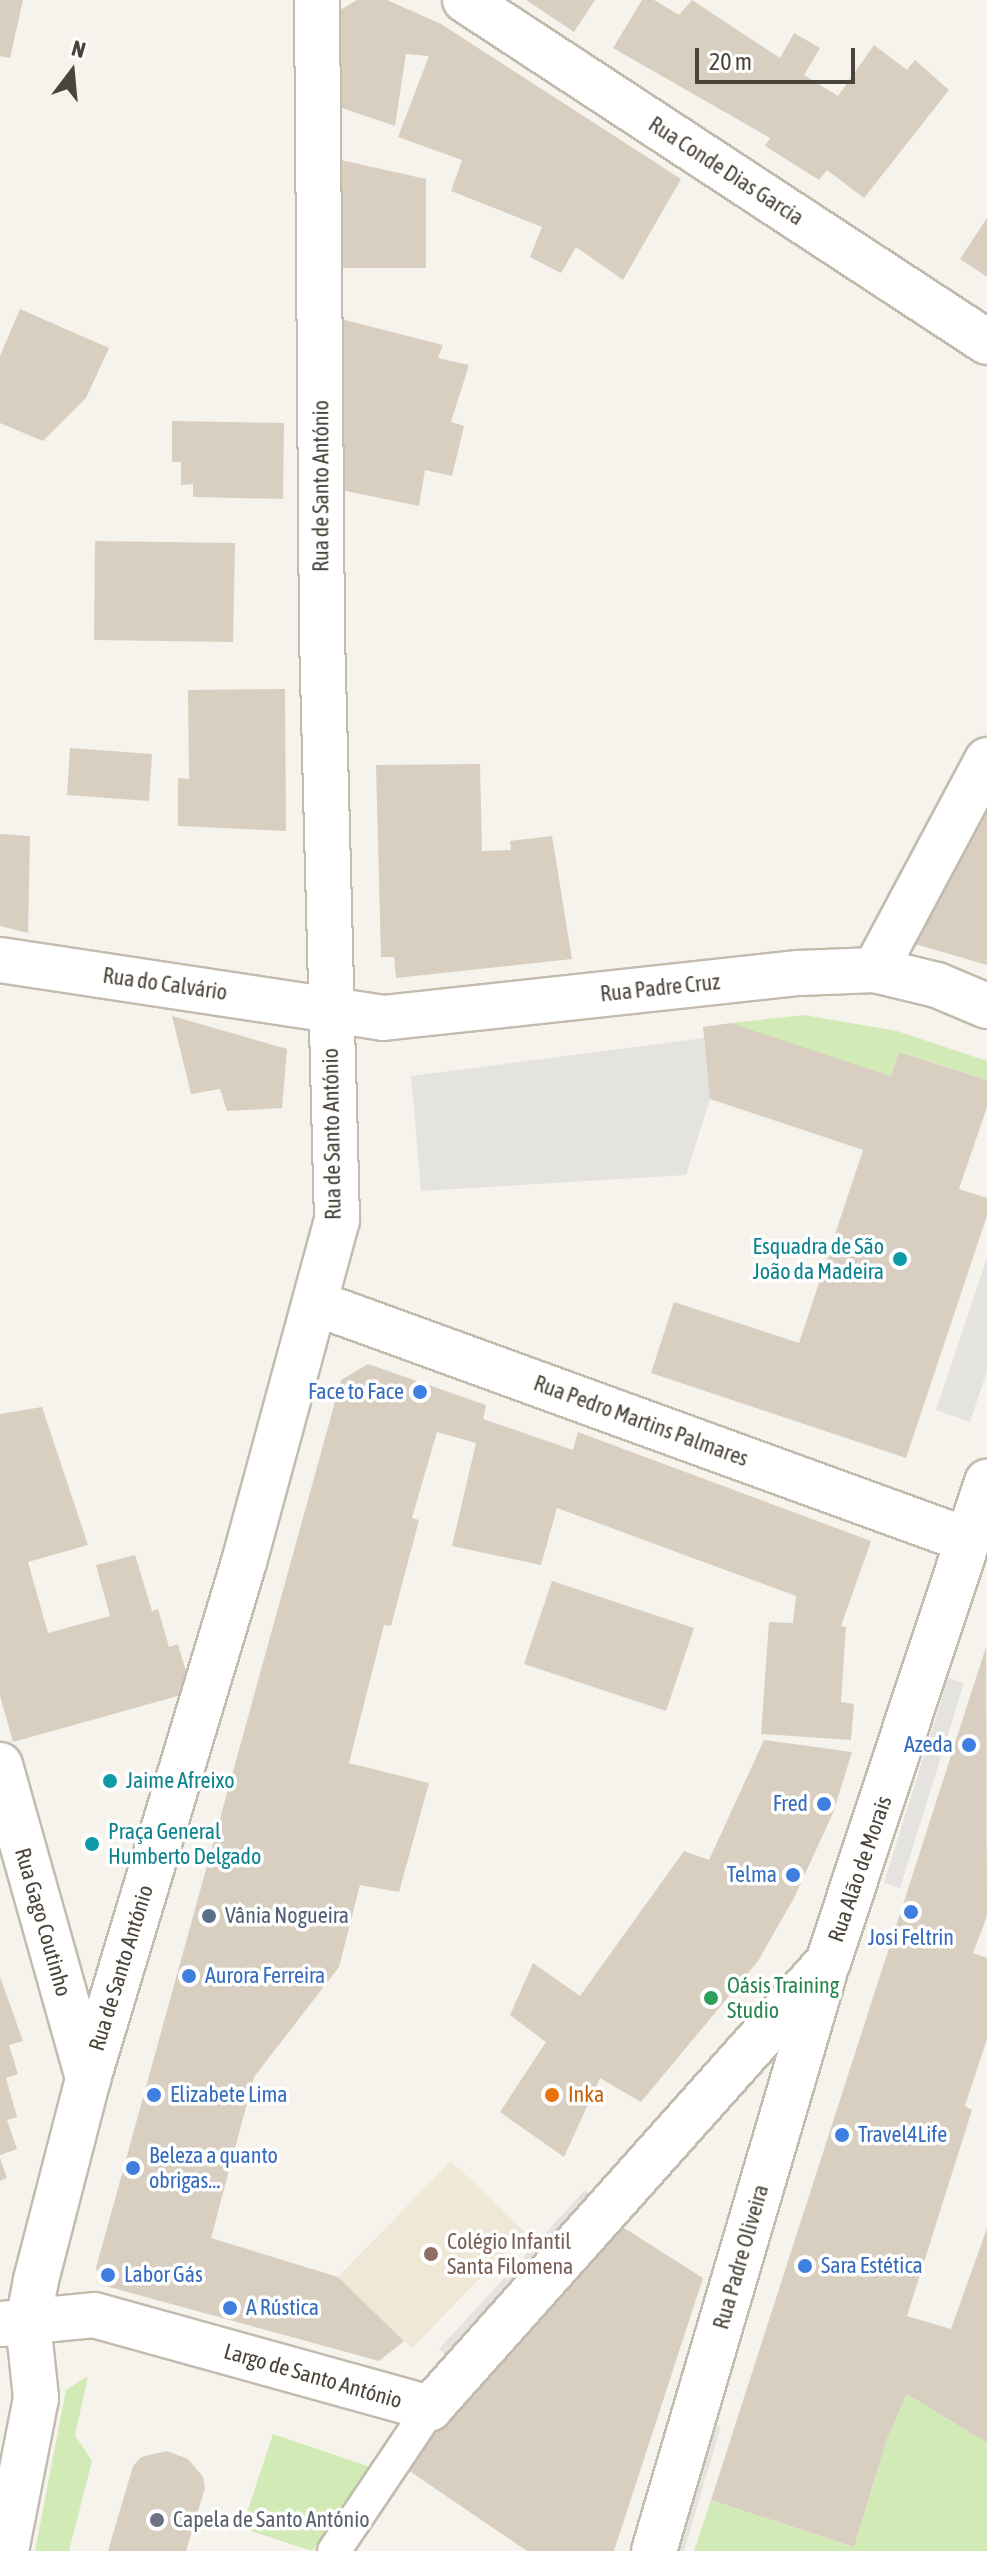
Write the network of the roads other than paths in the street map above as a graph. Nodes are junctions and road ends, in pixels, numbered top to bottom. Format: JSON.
{"nodes":[{"id":1,"x":317,"y":0,"type":"edge"},
{"id":2,"x":465,"y":0,"type":"edge"},
{"id":3,"x":987,"y":342,"type":"edge"},
{"id":4,"x":987,"y":760,"type":"edge"},
{"id":5,"x":0,"y":960,"type":"edge"},
{"id":6,"x":875,"y":970,"type":"junction"},
{"id":7,"x":987,"y":1006,"type":"edge"},
{"id":8,"x":328,"y":1013,"type":"junction"},
{"id":9,"x":315,"y":1303,"type":"junction"},
{"id":10,"x":987,"y":1482,"type":"edge"},
{"id":11,"x":967,"y":1540,"type":"junction"},
{"id":12,"x":0,"y":1765,"type":"edge"},
{"id":13,"x":8,"y":1828,"type":"edge"},
{"id":14,"x":828,"y":1962,"type":"junction"},
{"id":15,"x":88,"y":2079,"type":"junction"},
{"id":16,"x":14,"y":2323,"type":"edge"},
{"id":17,"x":430,"y":2408,"type":"junction"},
{"id":18,"x":6,"y":2551,"type":"edge"},
{"id":19,"x":334,"y":2551,"type":"edge"},
{"id":20,"x":654,"y":2551,"type":"edge"}],
"edges":[{"from":1,"to":8,"type":"street","name":"Rua de Santo António"},
{"from":2,"to":3,"type":"street","name":"Rua Conde Dias Garcia"},
{"from":4,"to":6,"type":"street"},
{"from":5,"to":8,"type":"street","name":"Rua do Calvário"},
{"from":6,"to":7,"type":"street","name":"Rua Padre Cruz"},
{"from":6,"to":8,"type":"street","name":"Rua Padre Cruz"},
{"from":8,"to":9,"type":"street","name":"Rua de Santo António"},
{"from":9,"to":11,"type":"street","name":"Rua Pedro Martins Palmares"},
{"from":9,"to":15,"type":"street","name":"Rua de Santo António"},
{"from":10,"to":11,"type":"street","name":"Rua Alão de Morais"},
{"from":11,"to":14,"type":"street","name":"Rua Alão de Morais"},
{"from":12,"to":13,"type":"street","name":"Rua Gago Coutinho"},
{"from":13,"to":15,"type":"street","name":"Rua Gago Coutinho"},
{"from":14,"to":17,"type":"street","name":"Rua Alão de Morais"},
{"from":14,"to":20,"type":"street","name":"Rua Padre Oliveira"},
{"from":15,"to":16,"type":"street","name":"Rua de Santo António"},
{"from":16,"to":17,"type":"street","name":"Largo de Santo António"},
{"from":16,"to":18,"type":"street","name":"Rua de Santo António"},
{"from":17,"to":19,"type":"street","name":"Largo de Santo António"}]}
